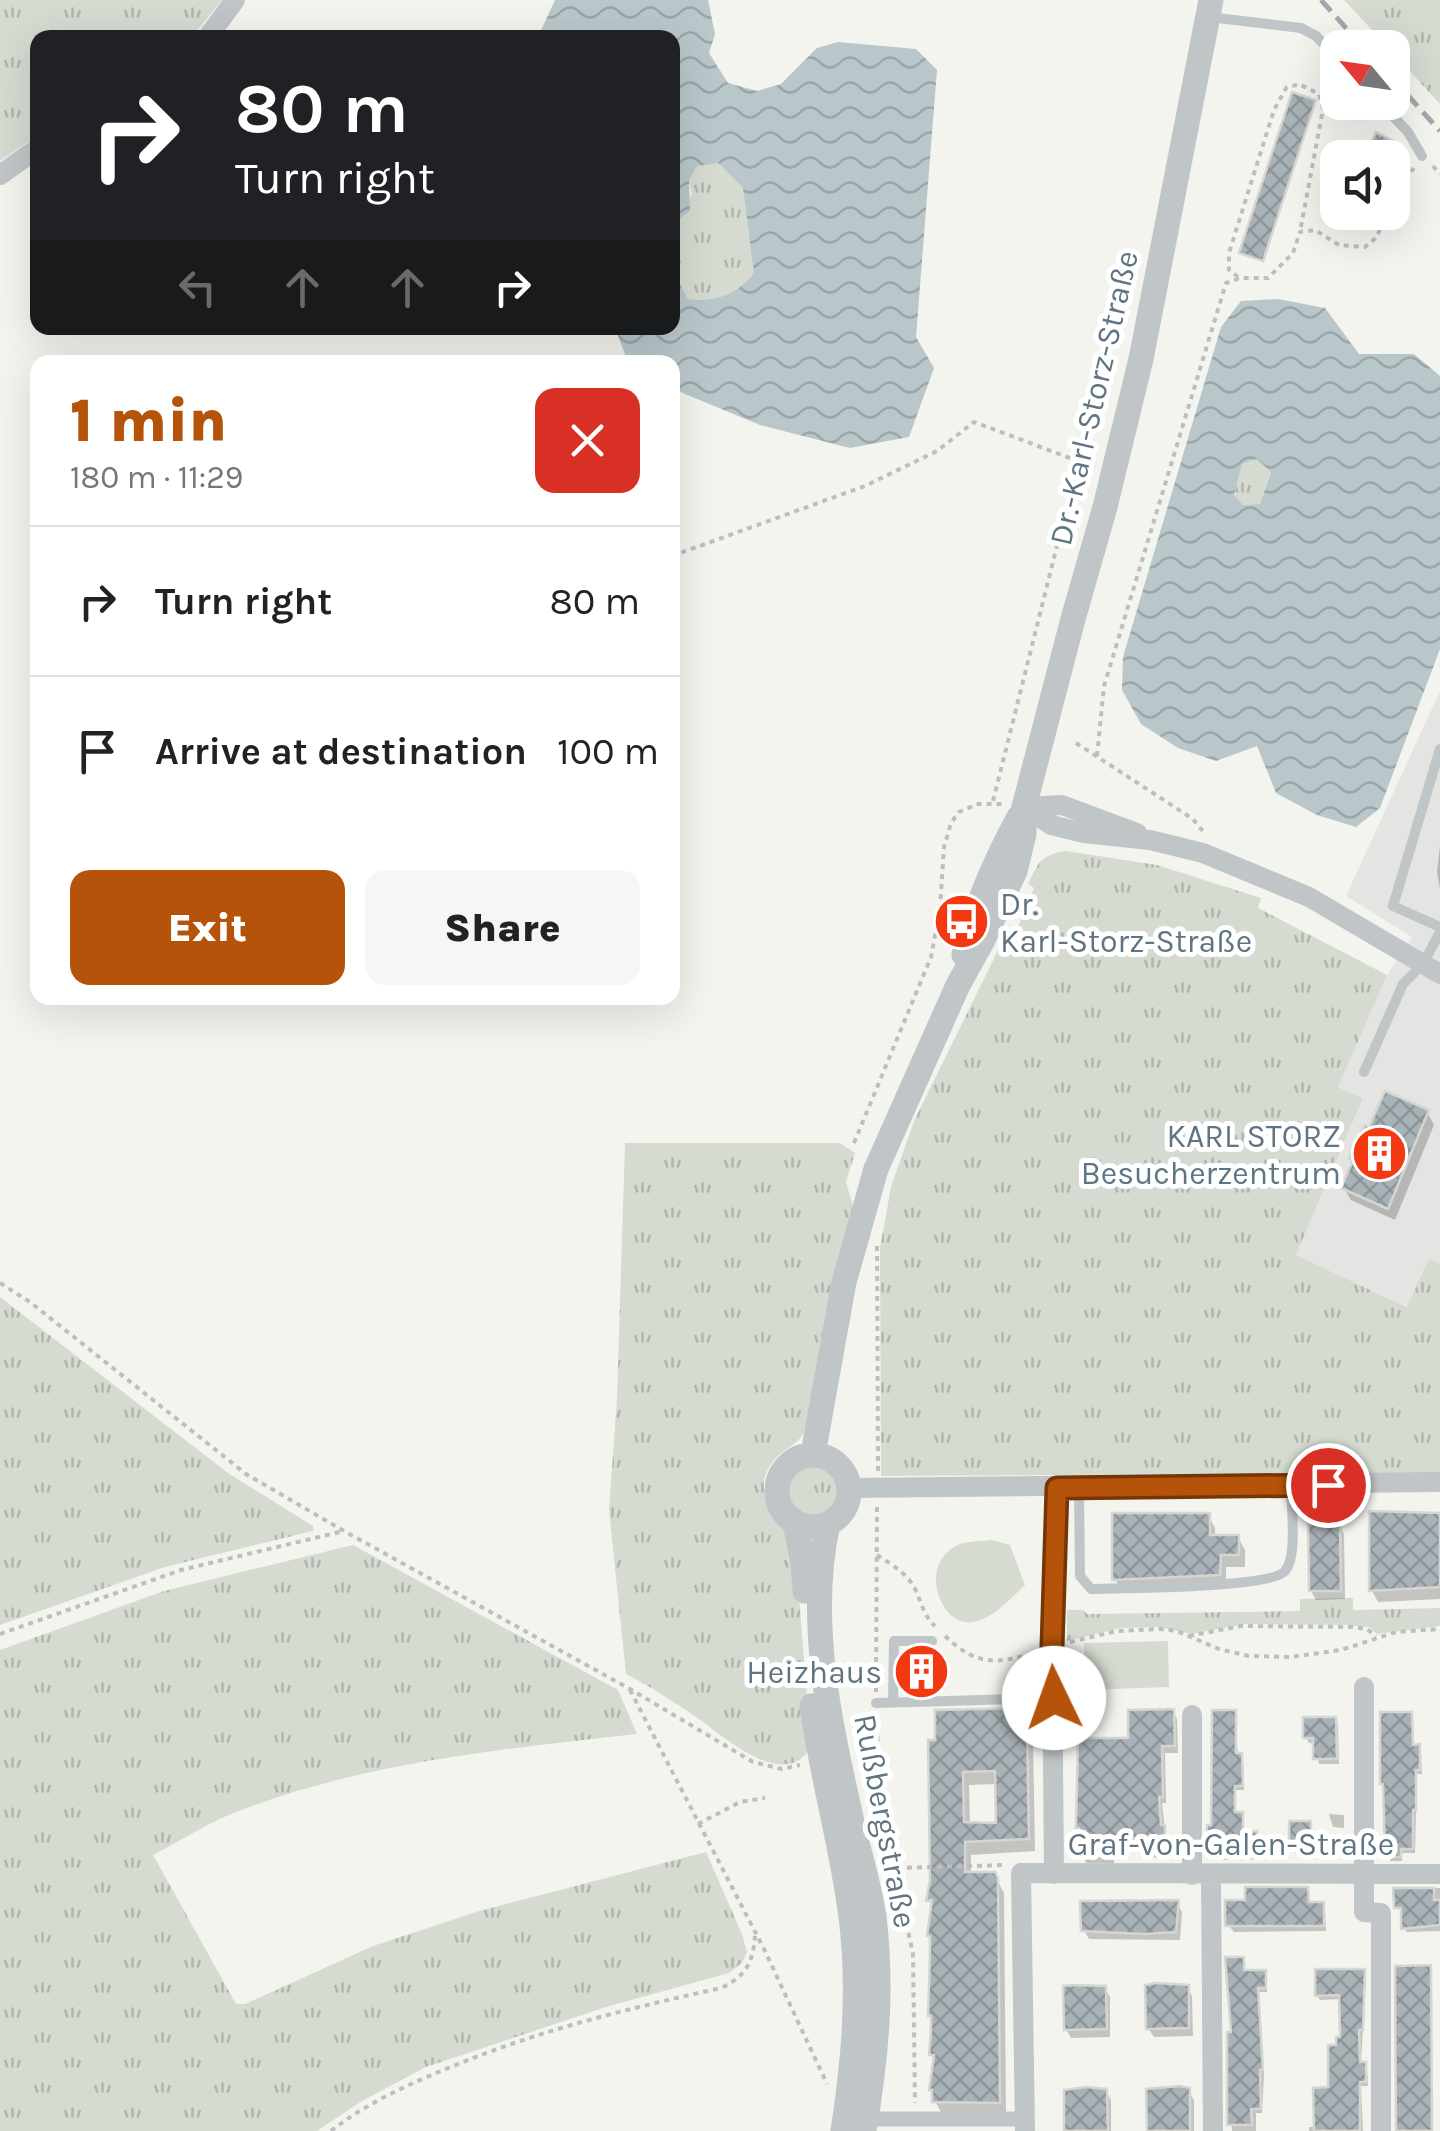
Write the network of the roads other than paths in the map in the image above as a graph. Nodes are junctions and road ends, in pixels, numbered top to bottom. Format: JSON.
{"nodes":[{"id":1,"x":235,"y":0,"type":"edge"},
{"id":2,"x":1210,"y":8,"type":"edge"},
{"id":3,"x":213,"y":30,"type":"edge"},
{"id":4,"x":1320,"y":40,"type":"edge"},
{"id":5,"x":1397,"y":120,"type":"edge"},
{"id":6,"x":30,"y":154,"type":"edge"},
{"id":7,"x":1422,"y":156,"type":"road end"},
{"id":8,"x":0,"y":175,"type":"edge"},
{"id":9,"x":1440,"y":749,"type":"edge"},
{"id":10,"x":1014,"y":805,"type":"junction"},
{"id":11,"x":1440,"y":929,"type":"edge"},
{"id":12,"x":1431,"y":969,"type":"edge"},
{"id":13,"x":1364,"y":1072,"type":"dead end"},
{"id":14,"x":813,"y":1454,"type":"junction"},
{"id":15,"x":1440,"y":1482,"type":"edge"},
{"id":16,"x":1291,"y":1486,"type":"junction"},
{"id":17,"x":849,"y":1488,"type":"junction"},
{"id":18,"x":1057,"y":1488,"type":"junction"},
{"id":19,"x":1078,"y":1488,"type":"junction"},
{"id":20,"x":795,"y":1522,"type":"junction"},
{"id":21,"x":828,"y":1524,"type":"junction"},
{"id":22,"x":932,"y":1640,"type":"dead end"},
{"id":23,"x":1364,"y":1687,"type":"dead end"},
{"id":24,"x":1054,"y":1698,"type":"junction"},
{"id":25,"x":876,"y":1702,"type":"road end"},
{"id":26,"x":893,"y":1702,"type":"junction"},
{"id":27,"x":1192,"y":1715,"type":"dead end"},
{"id":28,"x":828,"y":1758,"type":"junction"},
{"id":29,"x":1054,"y":1874,"type":"junction"},
{"id":30,"x":1364,"y":1874,"type":"junction"},
{"id":31,"x":1440,"y":1874,"type":"edge"},
{"id":32,"x":1201,"y":1875,"type":"junction"},
{"id":33,"x":870,"y":2125,"type":"edge"},
{"id":34,"x":915,"y":2125,"type":"edge"},
{"id":35,"x":1025,"y":2125,"type":"edge"},
{"id":36,"x":843,"y":2131,"type":"edge"},
{"id":37,"x":1212,"y":2131,"type":"edge"},
{"id":38,"x":1381,"y":2131,"type":"edge"}],
"edges":[{"from":1,"to":3,"type":"street"},
{"from":2,"to":4,"type":"lane"},
{"from":2,"to":10,"type":"street","name":"Dr.-Karl-Storz-Straße"},
{"from":5,"to":7,"type":"lane"},
{"from":6,"to":8,"type":"street"},
{"from":9,"to":11,"type":"lane"},
{"from":10,"to":12,"type":"street"},
{"from":10,"to":14,"type":"street"},
{"from":11,"to":12,"type":"lane"},
{"from":12,"to":13,"type":"lane"},
{"from":14,"to":17,"type":"street"},
{"from":14,"to":20,"type":"street"},
{"from":15,"to":16,"type":"street"},
{"from":16,"to":19,"type":"street"},
{"from":16,"to":19,"type":"lane"},
{"from":17,"to":18,"type":"street"},
{"from":17,"to":21,"type":"street"},
{"from":18,"to":19,"type":"street"},
{"from":18,"to":24,"type":"street"},
{"from":20,"to":21,"type":"street"},
{"from":20,"to":28,"type":"street","name":"Rußbergstraße"},
{"from":21,"to":28,"type":"street","name":"Rußbergstraße"},
{"from":22,"to":26,"type":"lane"},
{"from":23,"to":30,"type":"street"},
{"from":24,"to":26,"type":"lane"},
{"from":24,"to":29,"type":"street"},
{"from":25,"to":26,"type":"lane"},
{"from":27,"to":32,"type":"street"},
{"from":28,"to":33,"type":"street","name":"Rußbergstraße"},
{"from":28,"to":36,"type":"street","name":"Rußbergstraße"},
{"from":29,"to":32,"type":"street","name":"Graf-von-Galen-Straße"},
{"from":29,"to":35,"type":"street","name":"Graf-von-Galen-Straße"},
{"from":30,"to":31,"type":"street","name":"Graf-von-Galen-Straße"},
{"from":30,"to":32,"type":"street","name":"Graf-von-Galen-Straße"},
{"from":30,"to":38,"type":"street"},
{"from":32,"to":37,"type":"street"},
{"from":33,"to":34,"type":"street"},
{"from":34,"to":35,"type":"street"}]}
